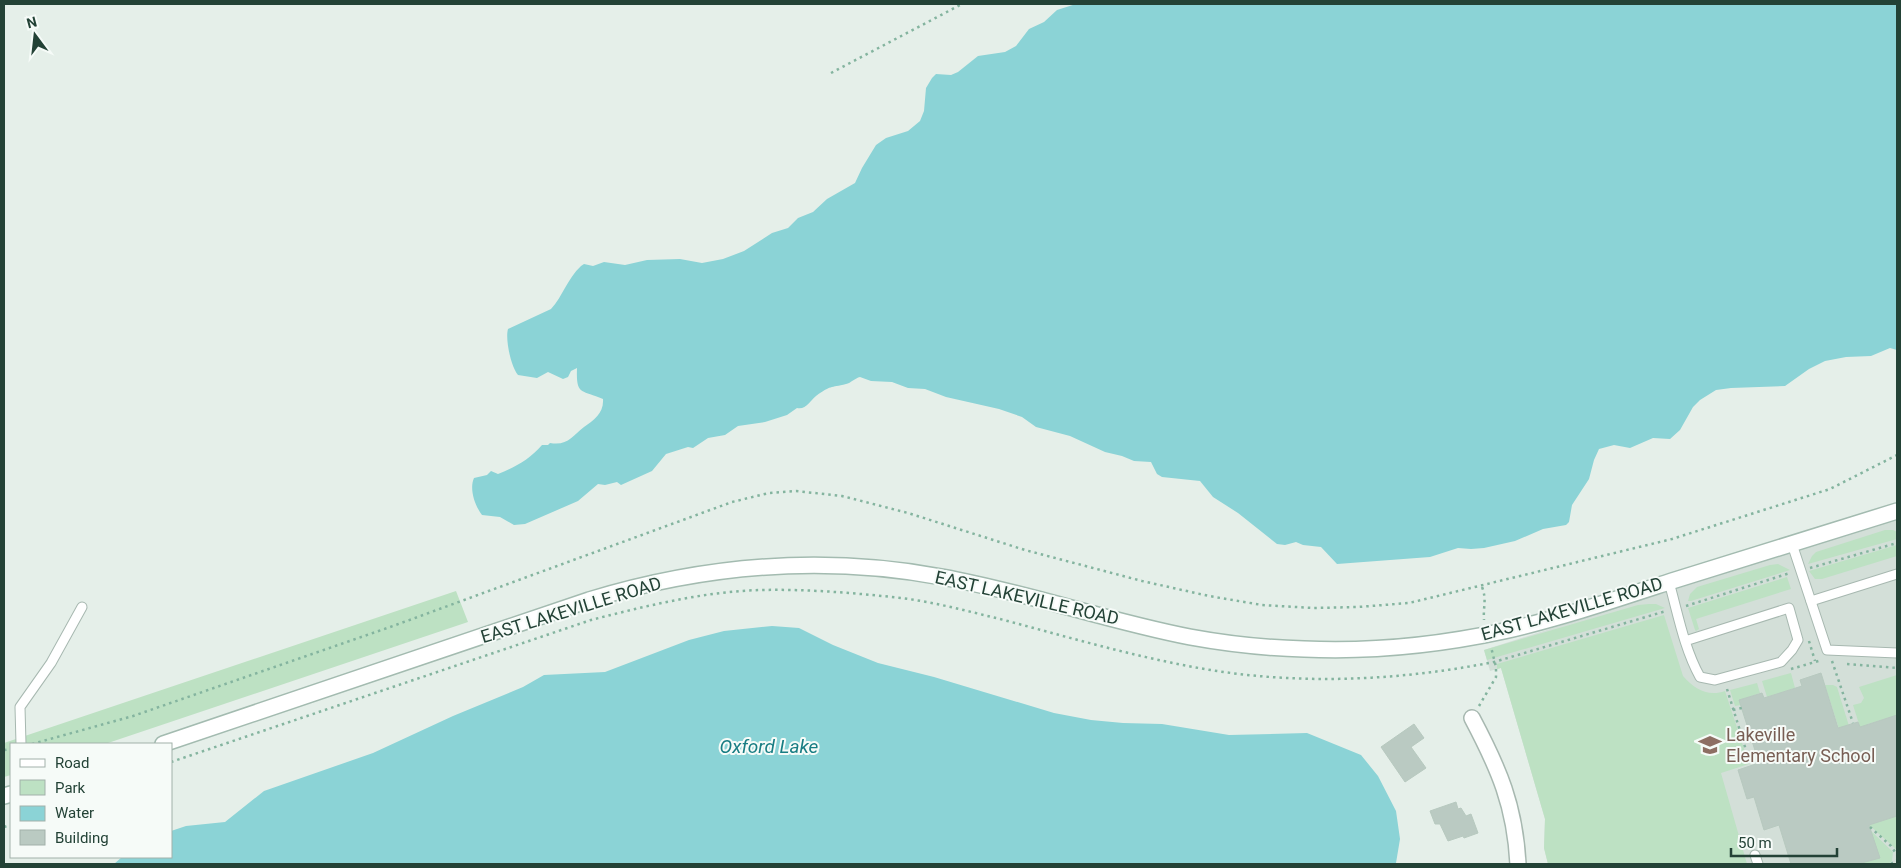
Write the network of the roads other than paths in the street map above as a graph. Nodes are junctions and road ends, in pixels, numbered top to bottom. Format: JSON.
{"nodes":[{"id":1,"x":1897,"y":511,"type":"edge"},
{"id":2,"x":1792,"y":544,"type":"junction"},
{"id":3,"x":1897,"y":574,"type":"edge"},
{"id":4,"x":1670,"y":582,"type":"junction"},
{"id":5,"x":1811,"y":601,"type":"junction"},
{"id":6,"x":82,"y":607,"type":"dead end"},
{"id":7,"x":1685,"y":641,"type":"junction"},
{"id":8,"x":1897,"y":654,"type":"edge"},
{"id":9,"x":1472,"y":718,"type":"road end"},
{"id":10,"x":21,"y":743,"type":"edge"},
{"id":11,"x":166,"y":743,"type":"edge"},
{"id":12,"x":1755,"y":855,"type":"dead end"},
{"id":13,"x":1518,"y":864,"type":"edge"},
{"id":14,"x":1758,"y":864,"type":"edge"}],
"edges":[{"from":1,"to":2,"type":"main road","name":"EAST LAKEVILLE ROAD"},
{"from":2,"to":4,"type":"main road","name":"EAST LAKEVILLE ROAD"},
{"from":2,"to":5,"type":"lane"},
{"from":3,"to":5,"type":"lane"},
{"from":4,"to":7,"type":"lane"},
{"from":4,"to":11,"type":"main road","name":"EAST LAKEVILLE ROAD"},
{"from":5,"to":8,"type":"lane"},
{"from":6,"to":10,"type":"lane"},
{"from":7,"to":7,"type":"lane"},
{"from":9,"to":13,"type":"main road"},
{"from":12,"to":14,"type":"lane"}]}
